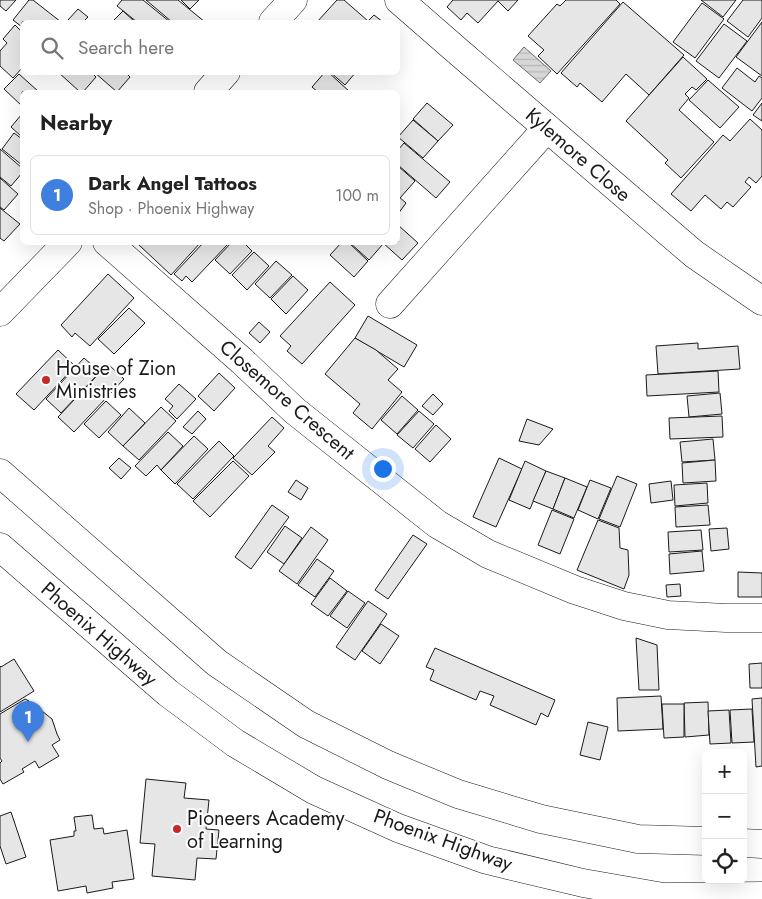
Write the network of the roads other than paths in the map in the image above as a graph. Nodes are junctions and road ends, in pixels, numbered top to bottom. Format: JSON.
{"nodes":[{"id":1,"x":294,"y":0,"type":"edge"},
{"id":2,"x":399,"y":0,"type":"edge"},
{"id":3,"x":275,"y":20,"type":"edge"},
{"id":4,"x":223,"y":75,"type":"edge"},
{"id":5,"x":210,"y":90,"type":"edge"},
{"id":6,"x":547,"y":128,"type":"junction"},
{"id":7,"x":65,"y":245,"type":"edge"},
{"id":8,"x":110,"y":245,"type":"edge"},
{"id":9,"x":762,"y":301,"type":"edge"},
{"id":10,"x":390,"y":304,"type":"dead end"},
{"id":11,"x":0,"y":312,"type":"edge"},
{"id":12,"x":0,"y":473,"type":"edge"},
{"id":13,"x":0,"y":547,"type":"edge"},
{"id":14,"x":762,"y":618,"type":"edge"},
{"id":15,"x":702,"y":841,"type":"edge"},
{"id":16,"x":747,"y":843,"type":"edge"},
{"id":17,"x":762,"y":844,"type":"edge"},
{"id":18,"x":762,"y":896,"type":"edge"}],
"edges":[{"from":1,"to":3,"type":"main road"},
{"from":2,"to":6,"type":"main road","name":"Kylemore Close"},
{"from":4,"to":5,"type":"main road"},
{"from":6,"to":9,"type":"main road","name":"Kylemore Close"},
{"from":6,"to":10,"type":"main road"},
{"from":7,"to":11,"type":"main road"},
{"from":8,"to":14,"type":"main road","name":"Closemore Crescent"},
{"from":12,"to":15,"type":"main road"},
{"from":13,"to":18,"type":"main road","name":"Phoenix Highway"},
{"from":16,"to":17,"type":"main road"}]}
